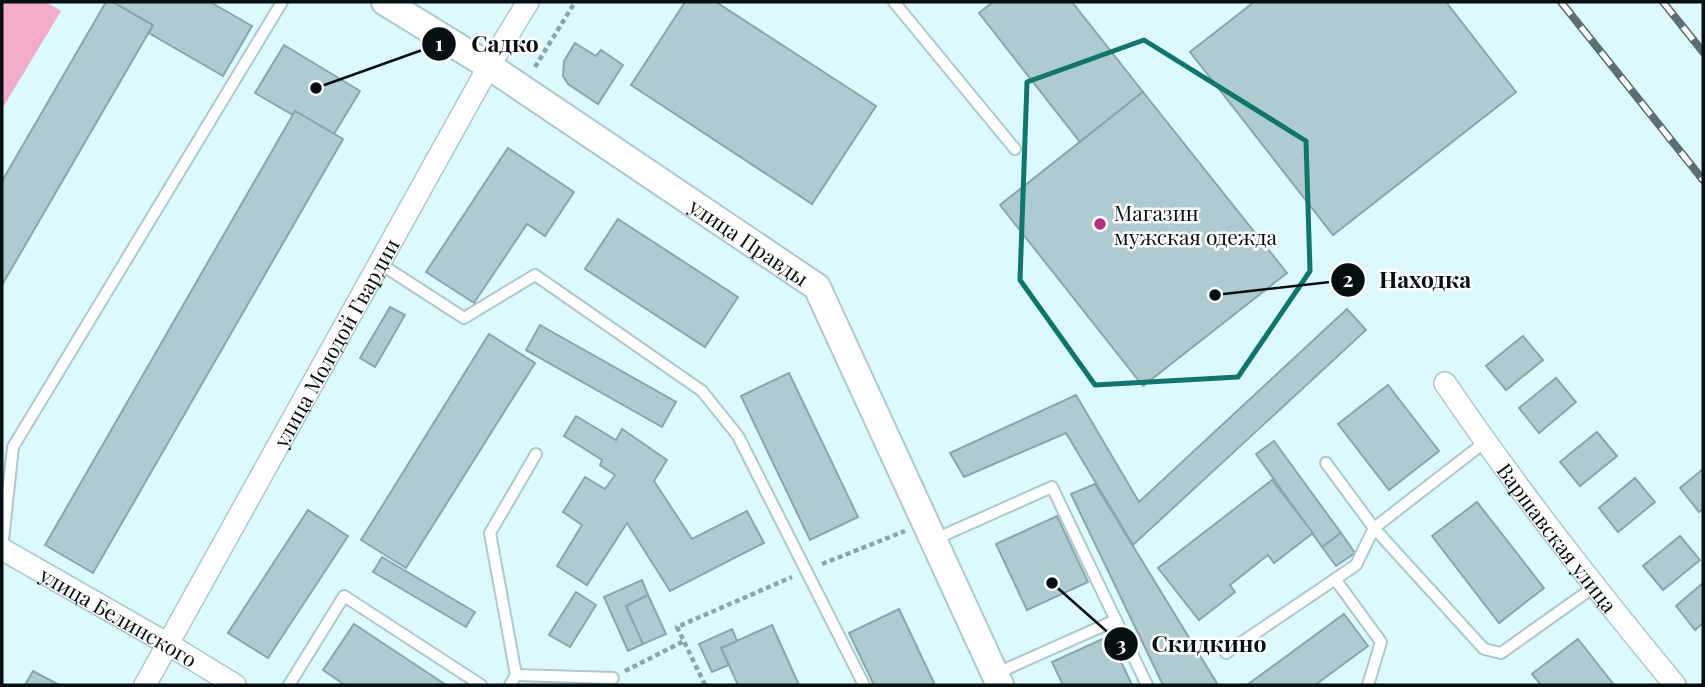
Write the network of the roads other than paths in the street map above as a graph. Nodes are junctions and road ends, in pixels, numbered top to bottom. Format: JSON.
{"nodes":[{"id":1,"x":282,"y":2,"type":"edge"},
{"id":2,"x":385,"y":2,"type":"edge"},
{"id":3,"x":528,"y":2,"type":"edge"},
{"id":4,"x":894,"y":2,"type":"edge"},
{"id":5,"x":489,"y":66,"type":"junction"},
{"id":6,"x":1015,"y":149,"type":"dead end"},
{"id":7,"x":379,"y":263,"type":"junction"},
{"id":8,"x":1445,"y":383,"type":"dead end"},
{"id":9,"x":1485,"y":442,"type":"junction"},
{"id":10,"x":7,"y":450,"type":"edge"},
{"id":11,"x":536,"y":454,"type":"dead end"},
{"id":12,"x":1325,"y":464,"type":"dead end"},
{"id":13,"x":1374,"y":528,"type":"junction"},
{"id":14,"x":929,"y":531,"type":"junction"},
{"id":15,"x":2,"y":549,"type":"edge"},
{"id":16,"x":1335,"y":579,"type":"junction"},
{"id":17,"x":1594,"y":587,"type":"junction"},
{"id":18,"x":1116,"y":620,"type":"junction"},
{"id":19,"x":168,"y":644,"type":"junction"},
{"id":20,"x":1226,"y":653,"type":"dead end"},
{"id":21,"x":613,"y":678,"type":"road end"},
{"id":22,"x":513,"y":680,"type":"edge"},
{"id":23,"x":997,"y":680,"type":"edge"},
{"id":24,"x":145,"y":685,"type":"edge"},
{"id":25,"x":234,"y":685,"type":"edge"},
{"id":26,"x":289,"y":685,"type":"edge"},
{"id":27,"x":481,"y":685,"type":"edge"},
{"id":28,"x":864,"y":685,"type":"edge"},
{"id":29,"x":1147,"y":685,"type":"edge"},
{"id":30,"x":1368,"y":685,"type":"edge"},
{"id":31,"x":1675,"y":685,"type":"edge"}],
"edges":[{"from":1,"to":10,"type":"lane"},
{"from":2,"to":5,"type":"street","name":"улица Правды"},
{"from":3,"to":5,"type":"street","name":"улица Молодой Гвардии"},
{"from":4,"to":6,"type":"lane"},
{"from":5,"to":7,"type":"street","name":"улица Молодой Гвардии"},
{"from":5,"to":14,"type":"street","name":"улица Правды"},
{"from":7,"to":19,"type":"street","name":"улица Молодой Гвардии"},
{"from":7,"to":28,"type":"lane"},
{"from":8,"to":9,"type":"street","name":"Варшавская улица"},
{"from":9,"to":13,"type":"lane"},
{"from":9,"to":17,"type":"street","name":"Варшавская улица"},
{"from":10,"to":15,"type":"lane"},
{"from":11,"to":22,"type":"lane"},
{"from":12,"to":13,"type":"lane"},
{"from":13,"to":16,"type":"lane"},
{"from":13,"to":17,"type":"lane"},
{"from":14,"to":18,"type":"lane"},
{"from":14,"to":23,"type":"street","name":"улица Правды"},
{"from":15,"to":19,"type":"street","name":"улица Белинского"},
{"from":16,"to":20,"type":"lane"},
{"from":16,"to":30,"type":"lane"},
{"from":17,"to":31,"type":"street","name":"Варшавская улица"},
{"from":18,"to":23,"type":"lane"},
{"from":18,"to":29,"type":"lane"},
{"from":19,"to":24,"type":"street","name":"улица Молодой Гвардии"},
{"from":19,"to":25,"type":"street","name":"улица Белинского"},
{"from":21,"to":22,"type":"lane"},
{"from":26,"to":27,"type":"lane"}]}
